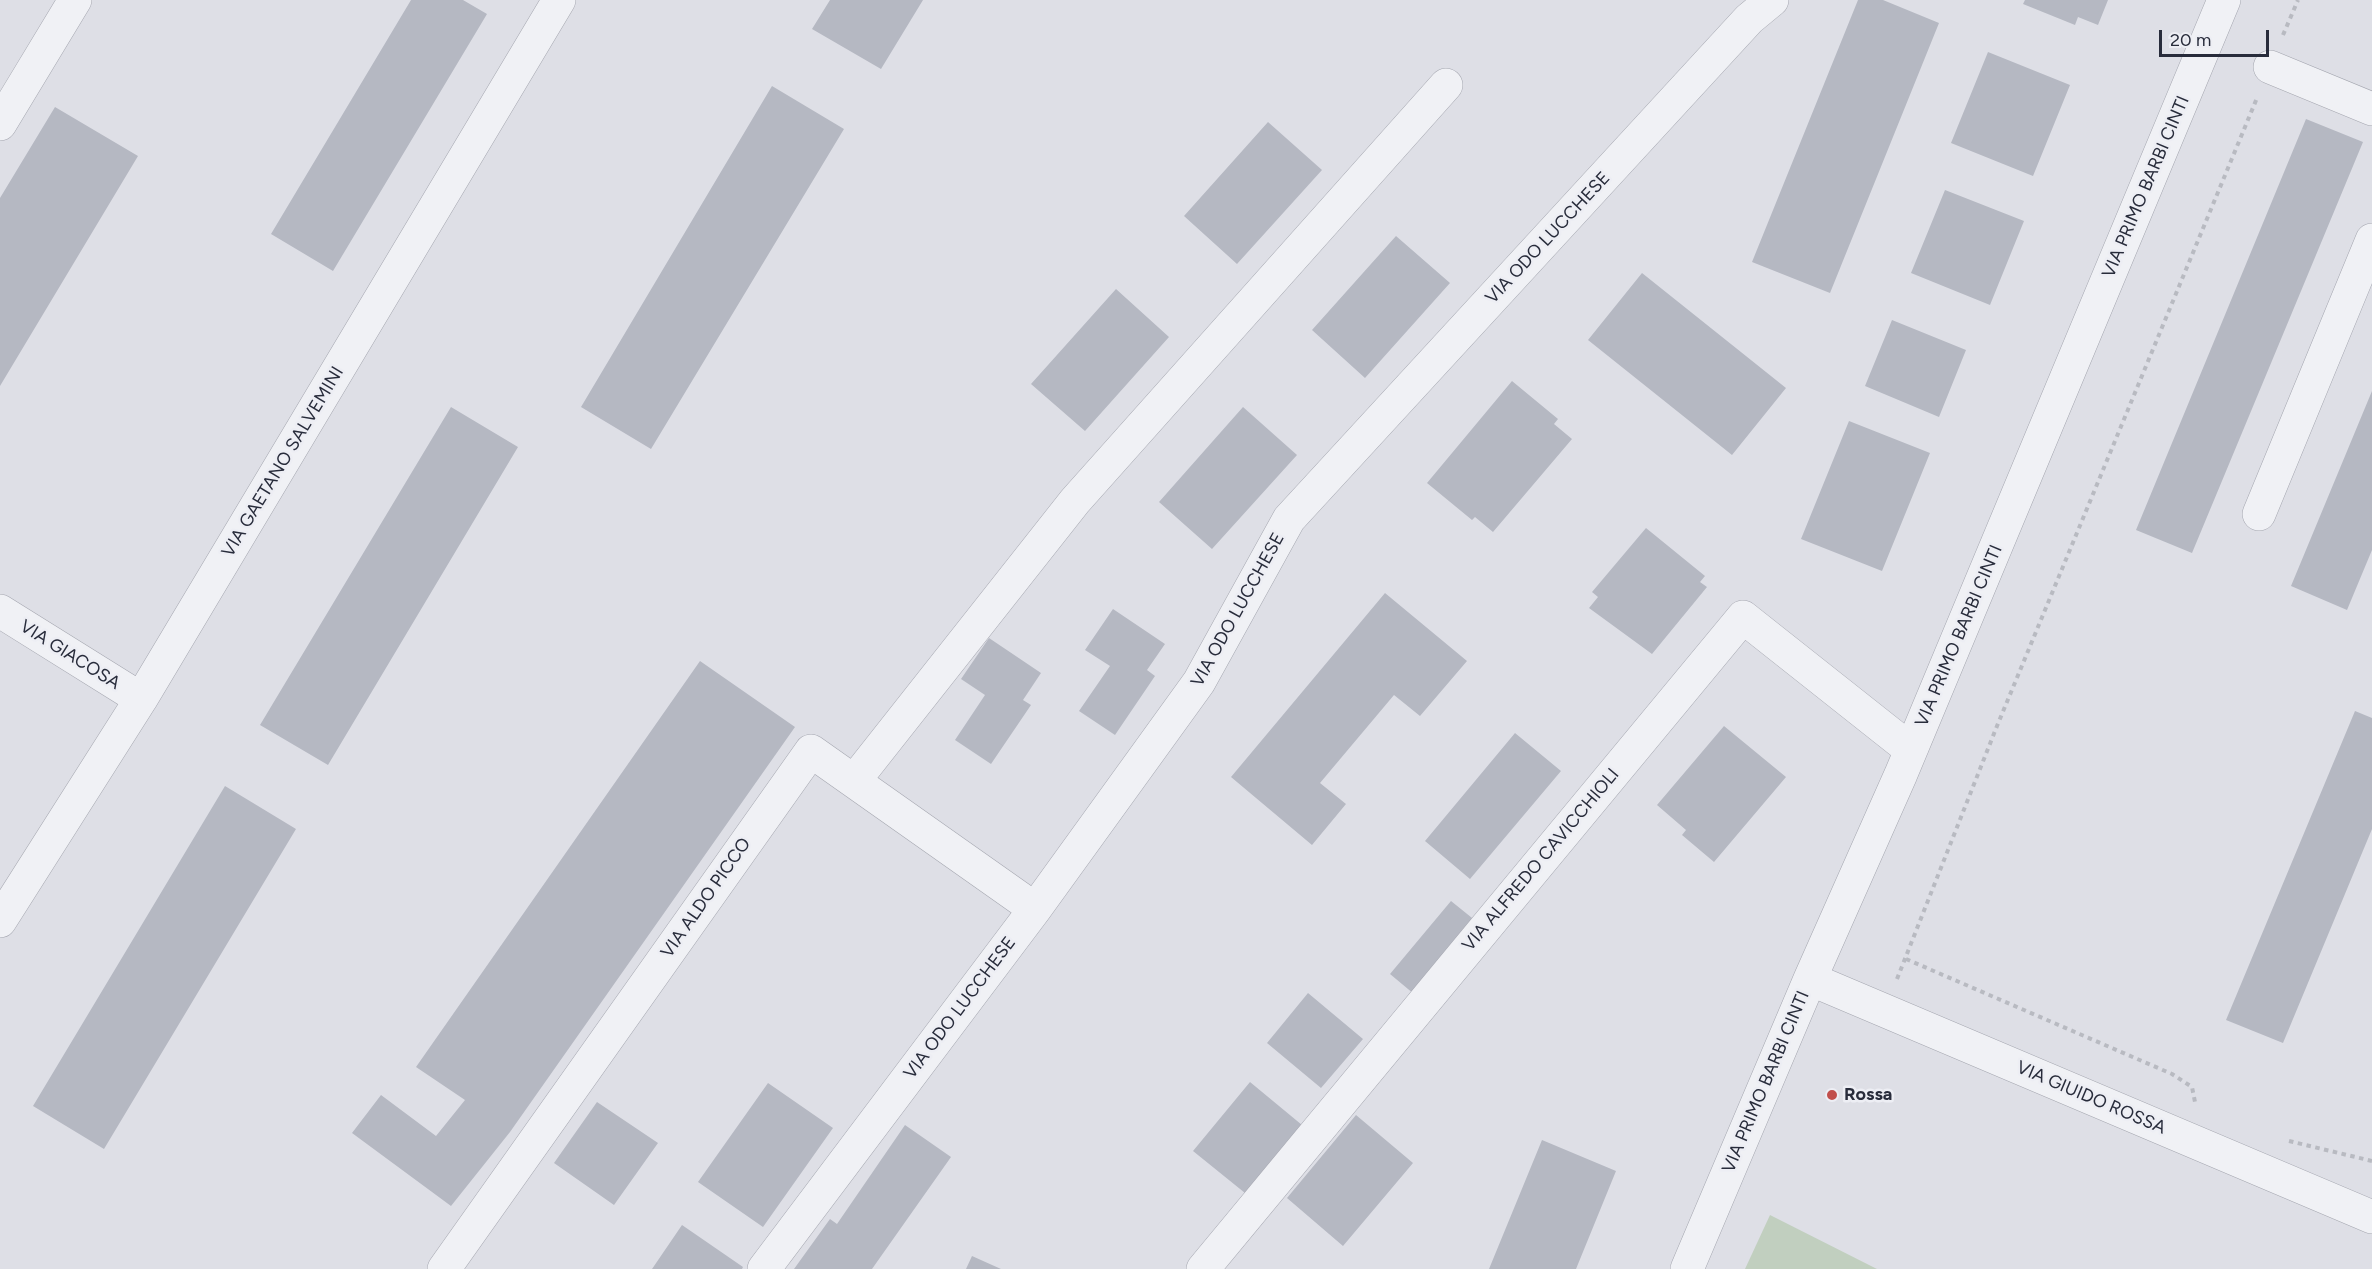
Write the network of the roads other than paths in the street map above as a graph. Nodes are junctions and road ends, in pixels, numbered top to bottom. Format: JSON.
{"nodes":[{"id":1,"x":75,"y":0,"type":"edge"},
{"id":2,"x":559,"y":0,"type":"edge"},
{"id":3,"x":1772,"y":0,"type":"edge"},
{"id":4,"x":2224,"y":0,"type":"edge"},
{"id":5,"x":2270,"y":67,"type":"road end"},
{"id":6,"x":1446,"y":85,"type":"dead end"},
{"id":7,"x":2372,"y":109,"type":"edge"},
{"id":8,"x":0,"y":124,"type":"edge"},
{"id":9,"x":2372,"y":240,"type":"edge"},
{"id":10,"x":2259,"y":514,"type":"dead end"},
{"id":11,"x":0,"y":611,"type":"edge"},
{"id":12,"x":141,"y":699,"type":"junction"},
{"id":13,"x":1911,"y":750,"type":"junction"},
{"id":14,"x":854,"y":781,"type":"junction"},
{"id":15,"x":1035,"y":909,"type":"junction"},
{"id":16,"x":0,"y":921,"type":"edge"},
{"id":17,"x":1810,"y":979,"type":"junction"},
{"id":18,"x":2372,"y":1217,"type":"edge"},
{"id":19,"x":444,"y":1269,"type":"edge"},
{"id":20,"x":764,"y":1269,"type":"edge"},
{"id":21,"x":1203,"y":1269,"type":"edge"},
{"id":22,"x":1687,"y":1269,"type":"edge"}],
"edges":[{"from":1,"to":8,"type":"street"},
{"from":2,"to":12,"type":"street","name":"VIA GAETANO SALVEMINI"},
{"from":3,"to":15,"type":"street","name":"VIA ODO LUCCHESE"},
{"from":4,"to":13,"type":"street","name":"VIA PRIMO BARBI CINTI"},
{"from":5,"to":7,"type":"street"},
{"from":6,"to":14,"type":"street"},
{"from":9,"to":10,"type":"street"},
{"from":11,"to":12,"type":"street","name":"VIA GIACOSA"},
{"from":12,"to":16,"type":"street","name":"VIA GAETANO SALVEMINI"},
{"from":13,"to":17,"type":"street","name":"VIA PRIMO BARBI CINTI"},
{"from":13,"to":21,"type":"street","name":"VIA ALFREDO CAVICCHIOLI"},
{"from":14,"to":15,"type":"street","name":"VIA ALDO PICCO"},
{"from":14,"to":19,"type":"street","name":"VIA ALDO PICCO"},
{"from":15,"to":20,"type":"street","name":"VIA ODO LUCCHESE"},
{"from":17,"to":18,"type":"street","name":"VIA GIUIDO ROSSA"},
{"from":17,"to":22,"type":"street","name":"VIA PRIMO BARBI CINTI"}]}
